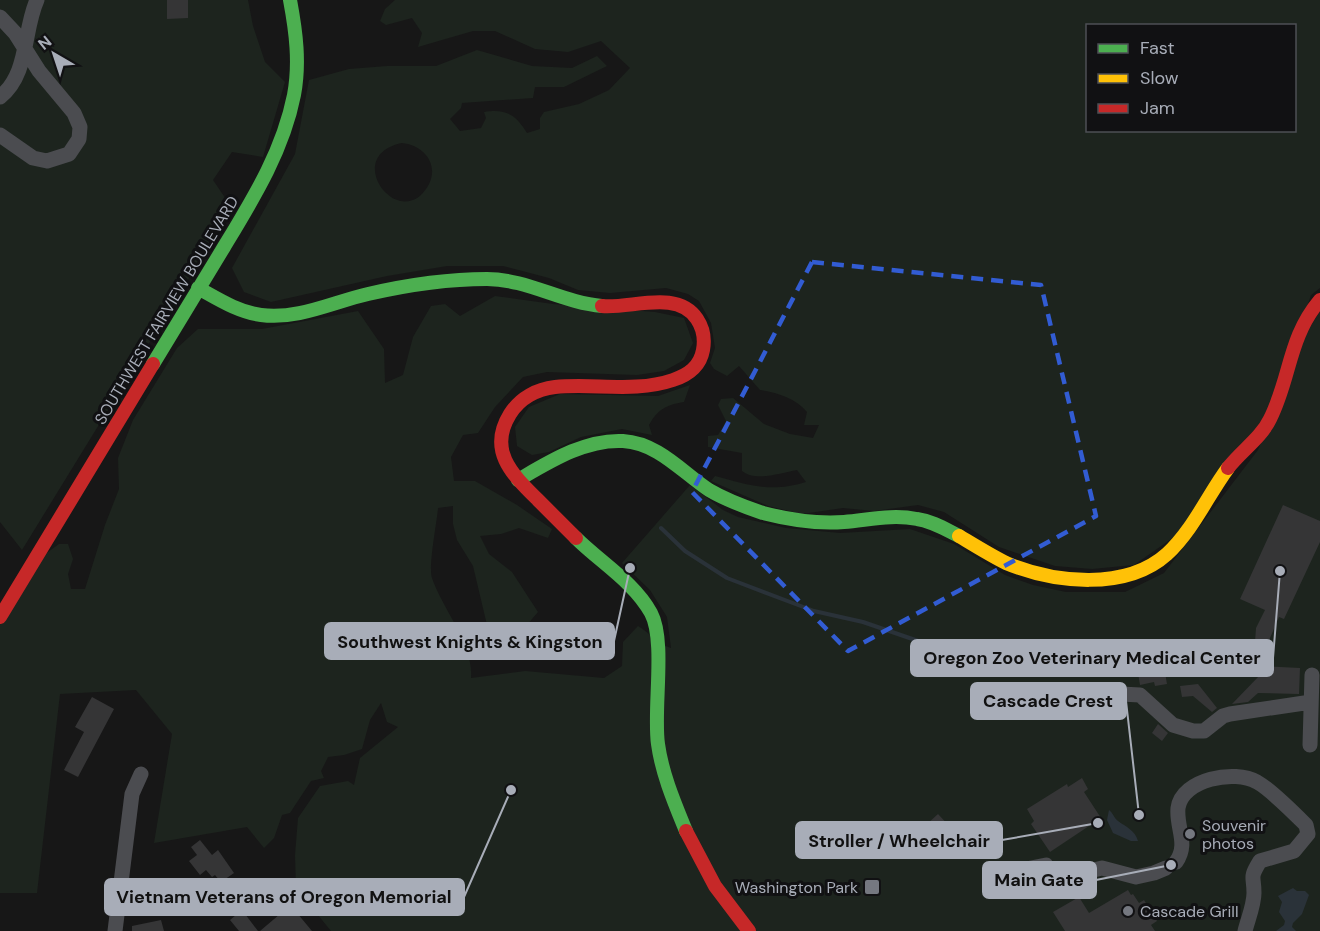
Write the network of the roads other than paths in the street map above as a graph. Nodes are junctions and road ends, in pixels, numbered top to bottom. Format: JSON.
{"nodes":[{"id":1,"x":37,"y":0,"type":"edge"},
{"id":2,"x":290,"y":0,"type":"edge"},
{"id":3,"x":0,"y":17,"type":"edge"},
{"id":4,"x":24,"y":48,"type":"junction"},
{"id":5,"x":0,"y":96,"type":"edge"},
{"id":6,"x":0,"y":135,"type":"edge"},
{"id":7,"x":198,"y":288,"type":"junction"},
{"id":8,"x":1320,"y":300,"type":"edge"},
{"id":9,"x":518,"y":480,"type":"junction"},
{"id":10,"x":0,"y":617,"type":"edge"},
{"id":11,"x":1314,"y":681,"type":"edge"},
{"id":12,"x":1120,"y":694,"type":"dead end"},
{"id":13,"x":1311,"y":702,"type":"junction"},
{"id":14,"x":1310,"y":746,"type":"dead end"},
{"id":15,"x":141,"y":774,"type":"dead end"},
{"id":16,"x":1031,"y":868,"type":"dead end"},
{"id":17,"x":115,"y":931,"type":"edge"},
{"id":18,"x":749,"y":931,"type":"edge"},
{"id":19,"x":1245,"y":931,"type":"edge"}],
"edges":[{"from":1,"to":4,"type":"street"},
{"from":2,"to":7,"type":"street","name":"SOUTHWEST FAIRVIEW BOULEVARD"},
{"from":3,"to":4,"type":"street"},
{"from":4,"to":5,"type":"street"},
{"from":4,"to":6,"type":"street"},
{"from":7,"to":9,"type":"street"},
{"from":7,"to":10,"type":"street","name":"SOUTHWEST FAIRVIEW BOULEVARD"},
{"from":8,"to":9,"type":"street"},
{"from":9,"to":18,"type":"street"},
{"from":11,"to":13,"type":"street"},
{"from":12,"to":13,"type":"street"},
{"from":13,"to":14,"type":"street"},
{"from":15,"to":17,"type":"street"},
{"from":16,"to":19,"type":"street"}]}
